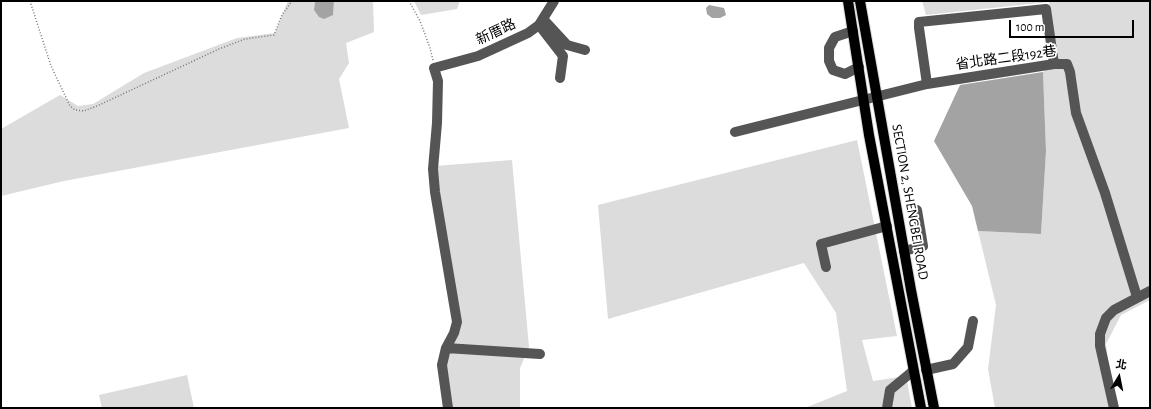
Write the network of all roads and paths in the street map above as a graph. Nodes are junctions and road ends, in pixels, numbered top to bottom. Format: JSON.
{"nodes":[{"id":1,"x":30,"y":1,"type":"edge"},
{"id":2,"x":292,"y":1,"type":"edge"},
{"id":3,"x":408,"y":1,"type":"edge"},
{"id":4,"x":554,"y":1,"type":"edge"},
{"id":5,"x":848,"y":1,"type":"edge"},
{"id":6,"x":860,"y":1,"type":"edge"},
{"id":7,"x":541,"y":22,"type":"junction"},
{"id":8,"x":853,"y":31,"type":"junction"},
{"id":9,"x":585,"y":50,"type":"dead end"},
{"id":10,"x":1054,"y":64,"type":"junction"},
{"id":11,"x":859,"y":67,"type":"junction"},
{"id":12,"x":434,"y":68,"type":"junction"},
{"id":13,"x":560,"y":78,"type":"dead end"},
{"id":14,"x":928,"y":84,"type":"junction"},
{"id":15,"x":877,"y":96,"type":"junction"},
{"id":16,"x":864,"y":99,"type":"junction"},
{"id":17,"x":735,"y":132,"type":"dead end"},
{"id":18,"x":917,"y":210,"type":"dead end"},
{"id":19,"x":886,"y":226,"type":"junction"},
{"id":20,"x":904,"y":251,"type":"junction"},
{"id":21,"x":826,"y":267,"type":"dead end"},
{"id":22,"x":1150,"y":291,"type":"edge"},
{"id":23,"x":1137,"y":297,"type":"junction"},
{"id":24,"x":973,"y":321,"type":"dead end"},
{"id":25,"x":446,"y":348,"type":"junction"},
{"id":26,"x":540,"y":354,"type":"dead end"},
{"id":27,"x":926,"y":370,"type":"junction"},
{"id":28,"x":913,"y":371,"type":"junction"},
{"id":29,"x":448,"y":408,"type":"edge"},
{"id":30,"x":887,"y":408,"type":"edge"},
{"id":31,"x":921,"y":408,"type":"edge"},
{"id":32,"x":934,"y":408,"type":"edge"},
{"id":33,"x":1114,"y":408,"type":"edge"}],
"edges":[{"from":1,"to":2,"type":"path"},
{"from":3,"to":12,"type":"path"},
{"from":4,"to":7,"type":"street","name":"新厝路"},
{"from":5,"to":8,"type":"main road","name":"SECTION 2, SHENGBEI ROAD"},
{"from":6,"to":15,"type":"main road","name":"SECTION 2, SHENGBEI ROAD"},
{"from":7,"to":9,"type":"street"},
{"from":7,"to":12,"type":"street","name":"新厝路"},
{"from":7,"to":13,"type":"street"},
{"from":8,"to":11,"type":"main road","name":"SECTION 2, SHENGBEI ROAD"},
{"from":8,"to":11,"type":"street"},
{"from":10,"to":14,"type":"street","name":"省北路二段192巷"},
{"from":10,"to":14,"type":"street"},
{"from":10,"to":23,"type":"street","name":"省北路二段192巷"},
{"from":11,"to":16,"type":"main road","name":"SECTION 2, SHENGBEI ROAD"},
{"from":12,"to":25,"type":"street"},
{"from":14,"to":15,"type":"street","name":"省北路二段192巷"},
{"from":15,"to":16,"type":"street","name":"省北路二段192巷"},
{"from":15,"to":20,"type":"main road","name":"SECTION 2, SHENGBEI ROAD"},
{"from":16,"to":17,"type":"street","name":"省北路二段192巷"},
{"from":16,"to":19,"type":"main road","name":"SECTION 2, SHENGBEI ROAD"},
{"from":18,"to":20,"type":"street"},
{"from":19,"to":21,"type":"street"},
{"from":19,"to":28,"type":"main road","name":"SECTION 2, SHENGBEI ROAD"},
{"from":20,"to":27,"type":"main road","name":"SECTION 2, SHENGBEI ROAD"},
{"from":22,"to":23,"type":"street"},
{"from":23,"to":33,"type":"street"},
{"from":24,"to":27,"type":"street"},
{"from":25,"to":26,"type":"street"},
{"from":25,"to":29,"type":"street"},
{"from":27,"to":32,"type":"main road","name":"SECTION 2, SHENGBEI ROAD"},
{"from":28,"to":30,"type":"street"},
{"from":28,"to":31,"type":"main road","name":"SECTION 2, SHENGBEI ROAD"}]}
